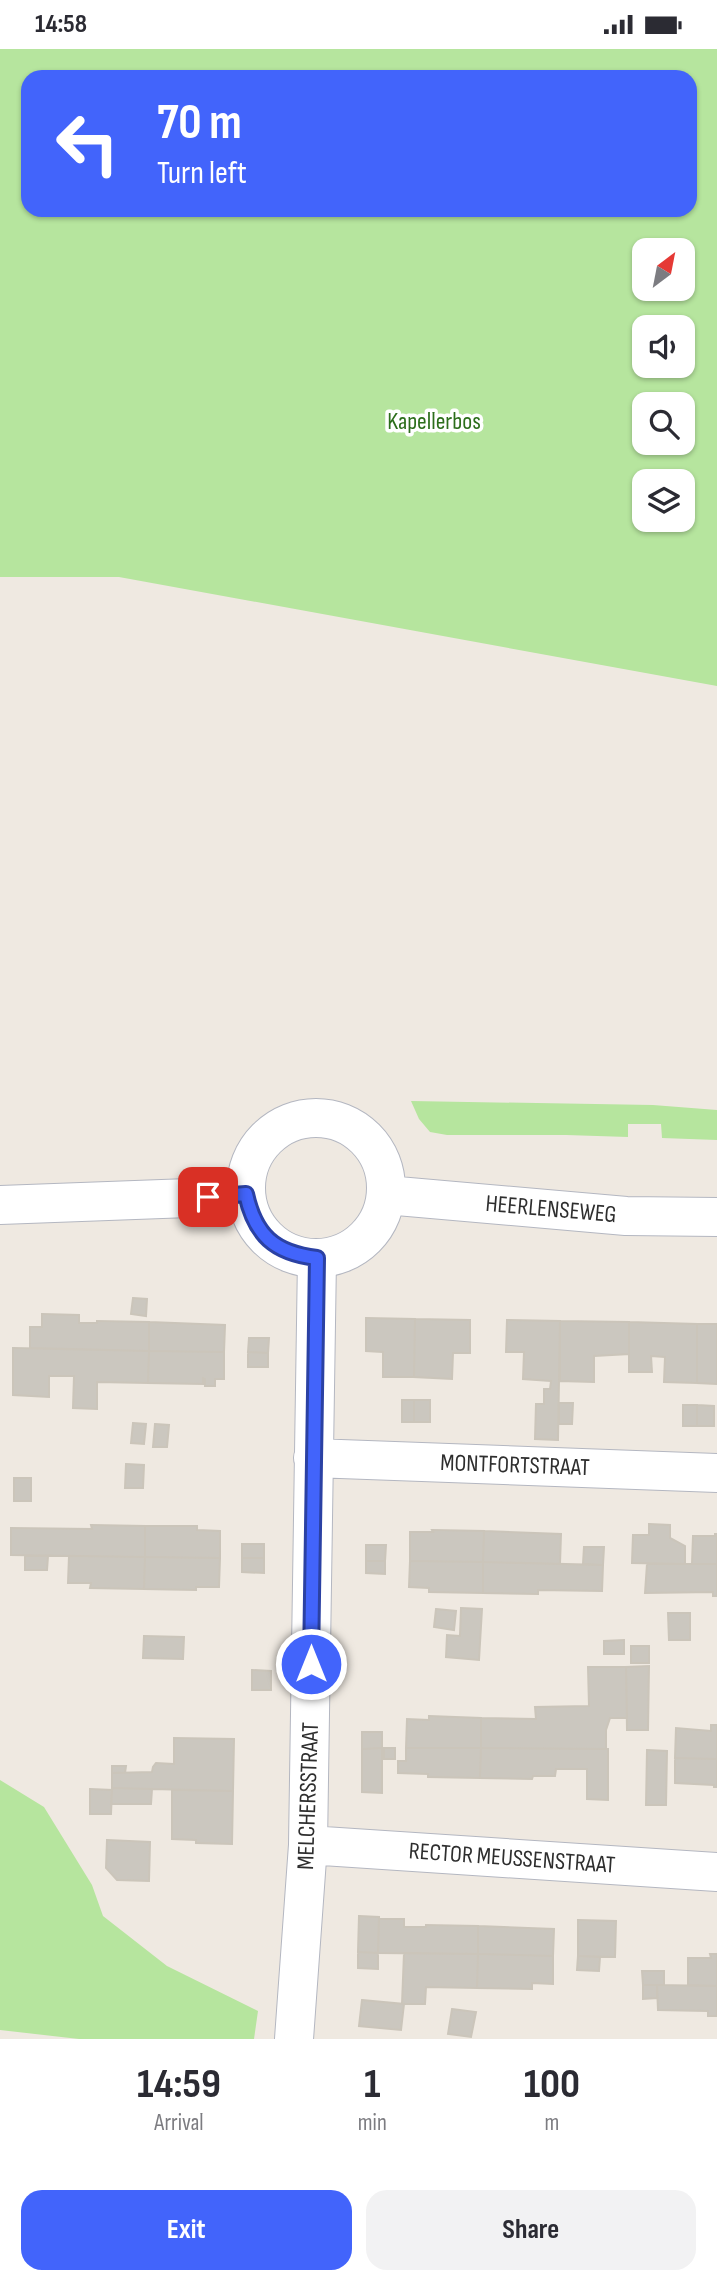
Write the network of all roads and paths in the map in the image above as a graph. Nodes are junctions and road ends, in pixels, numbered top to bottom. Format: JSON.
{"nodes":[{"id":1,"x":246,"y":1194,"type":"junction"},
{"id":2,"x":386,"y":1195,"type":"junction"},
{"id":3,"x":0,"y":1205,"type":"edge"},
{"id":4,"x":717,"y":1217,"type":"edge"},
{"id":5,"x":317,"y":1258,"type":"junction"},
{"id":6,"x":313,"y":1458,"type":"junction"},
{"id":7,"x":717,"y":1473,"type":"edge"},
{"id":8,"x":308,"y":1845,"type":"junction"},
{"id":9,"x":717,"y":1872,"type":"edge"},
{"id":10,"x":293,"y":2039,"type":"edge"}],
"edges":[{"from":1,"to":2,"type":"street"},
{"from":1,"to":3,"type":"street"},
{"from":1,"to":5,"type":"street"},
{"from":2,"to":4,"type":"street","name":"HEERLENSEWEG"},
{"from":2,"to":5,"type":"street"},
{"from":5,"to":6,"type":"street","name":"MELCHERSSTRAAT"},
{"from":6,"to":7,"type":"street","name":"MONTFORTSTRAAT"},
{"from":6,"to":8,"type":"street","name":"MELCHERSSTRAAT"},
{"from":8,"to":9,"type":"street","name":"RECTOR MEUSSENSTRAAT"},
{"from":8,"to":10,"type":"street","name":"MELCHERSSTRAAT"}]}
